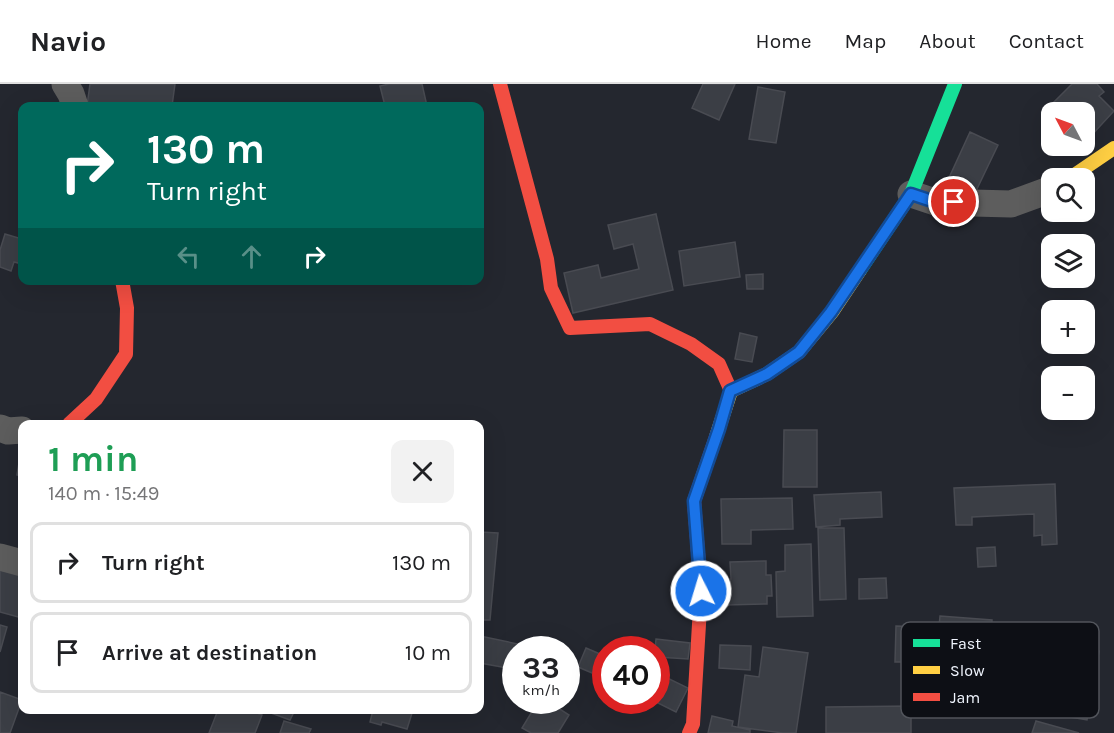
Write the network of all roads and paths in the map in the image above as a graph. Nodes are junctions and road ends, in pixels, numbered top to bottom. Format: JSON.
{"nodes":[{"id":1,"x":65,"y":84,"type":"edge"},
{"id":2,"x":500,"y":84,"type":"edge"},
{"id":3,"x":954,"y":85,"type":"edge"},
{"id":4,"x":74,"y":102,"type":"edge"},
{"id":5,"x":1114,"y":148,"type":"edge"},
{"id":6,"x":1085,"y":168,"type":"edge"},
{"id":7,"x":1041,"y":193,"type":"edge"},
{"id":8,"x":911,"y":194,"type":"junction"},
{"id":9,"x":123,"y":285,"type":"edge"},
{"id":10,"x":730,"y":391,"type":"junction"},
{"id":11,"x":73,"y":420,"type":"edge"},
{"id":12,"x":0,"y":428,"type":"edge"},
{"id":13,"x":18,"y":430,"type":"edge"},
{"id":14,"x":0,"y":557,"type":"edge"},
{"id":15,"x":18,"y":562,"type":"edge"},
{"id":16,"x":689,"y":733,"type":"edge"}],
"edges":[{"from":1,"to":4,"type":"street"},
{"from":2,"to":10,"type":"street"},
{"from":3,"to":8,"type":"street"},
{"from":5,"to":6,"type":"street"},
{"from":7,"to":8,"type":"street"},
{"from":8,"to":10,"type":"street"},
{"from":9,"to":11,"type":"street"},
{"from":10,"to":16,"type":"street"},
{"from":12,"to":13,"type":"street"},
{"from":14,"to":15,"type":"street"}]}
